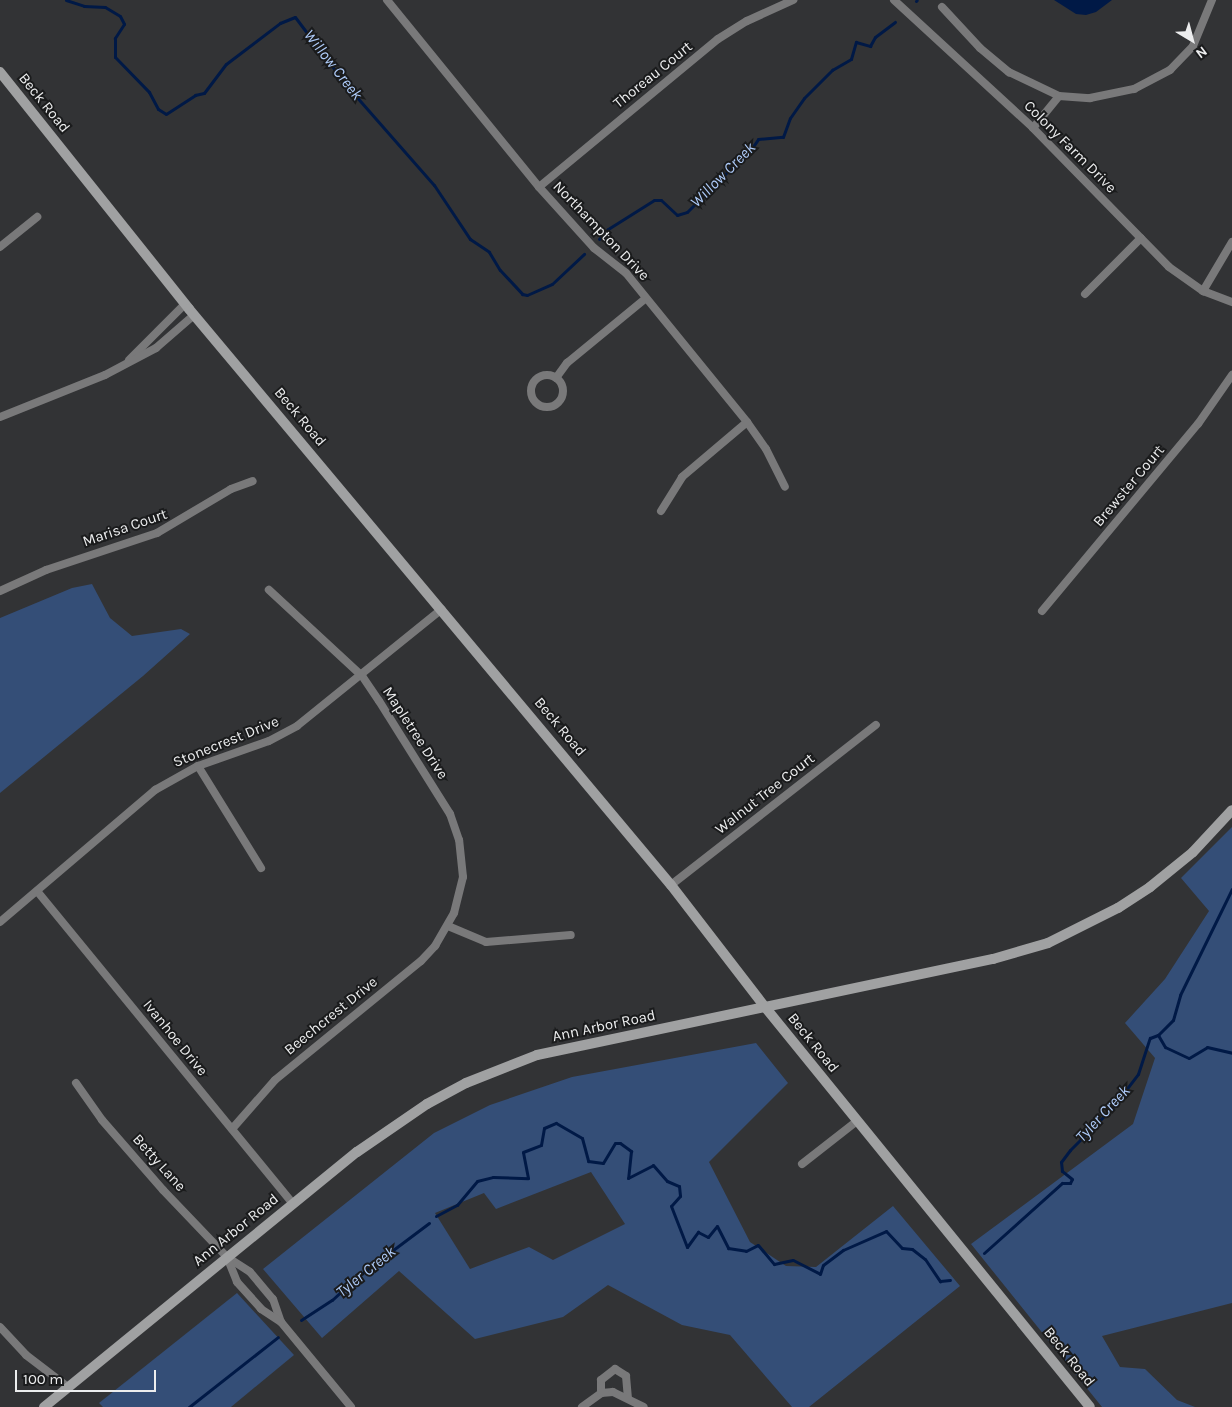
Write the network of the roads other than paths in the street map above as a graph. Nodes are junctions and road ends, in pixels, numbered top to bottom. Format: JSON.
{"nodes":[{"id":1,"x":388,"y":0,"type":"edge"},
{"id":2,"x":794,"y":0,"type":"edge"},
{"id":3,"x":894,"y":0,"type":"edge"},
{"id":4,"x":1212,"y":0,"type":"edge"},
{"id":5,"x":942,"y":7,"type":"dead end"},
{"id":6,"x":0,"y":72,"type":"edge"},
{"id":7,"x":1059,"y":96,"type":"junction"},
{"id":8,"x":1033,"y":128,"type":"junction"},
{"id":9,"x":539,"y":186,"type":"junction"},
{"id":10,"x":37,"y":217,"type":"dead end"},
{"id":11,"x":1141,"y":238,"type":"junction"},
{"id":12,"x":1232,"y":242,"type":"edge"},
{"id":13,"x":0,"y":247,"type":"edge"},
{"id":14,"x":1203,"y":291,"type":"junction"},
{"id":15,"x":1085,"y":294,"type":"dead end"},
{"id":16,"x":646,"y":298,"type":"junction"},
{"id":17,"x":1232,"y":302,"type":"edge"},
{"id":18,"x":185,"y":304,"type":"junction"},
{"id":19,"x":194,"y":315,"type":"junction"},
{"id":20,"x":128,"y":362,"type":"junction"},
{"id":21,"x":1232,"y":375,"type":"edge"},
{"id":22,"x":556,"y":378,"type":"junction"},
{"id":23,"x":0,"y":417,"type":"edge"},
{"id":24,"x":748,"y":422,"type":"junction"},
{"id":25,"x":253,"y":481,"type":"dead end"},
{"id":26,"x":785,"y":487,"type":"dead end"},
{"id":27,"x":661,"y":512,"type":"dead end"},
{"id":28,"x":269,"y":590,"type":"dead end"},
{"id":29,"x":0,"y":591,"type":"edge"},
{"id":30,"x":442,"y":609,"type":"junction"},
{"id":31,"x":1042,"y":612,"type":"dead end"},
{"id":32,"x":362,"y":676,"type":"junction"},
{"id":33,"x":876,"y":725,"type":"dead end"},
{"id":34,"x":198,"y":766,"type":"junction"},
{"id":35,"x":1232,"y":810,"type":"edge"},
{"id":36,"x":261,"y":868,"type":"dead end"},
{"id":37,"x":671,"y":885,"type":"junction"},
{"id":38,"x":37,"y":891,"type":"junction"},
{"id":39,"x":0,"y":922,"type":"edge"},
{"id":40,"x":448,"y":926,"type":"junction"},
{"id":41,"x":571,"y":935,"type":"dead end"},
{"id":42,"x":765,"y":1007,"type":"junction"},
{"id":43,"x":76,"y":1083,"type":"dead end"},
{"id":44,"x":857,"y":1121,"type":"junction"},
{"id":45,"x":232,"y":1129,"type":"junction"},
{"id":46,"x":802,"y":1164,"type":"dead end"},
{"id":47,"x":292,"y":1203,"type":"junction"},
{"id":48,"x":226,"y":1257,"type":"junction"},
{"id":49,"x":281,"y":1322,"type":"junction"},
{"id":50,"x":0,"y":1327,"type":"edge"},
{"id":51,"x":68,"y":1387,"type":"junction"},
{"id":52,"x":601,"y":1393,"type":"junction"},
{"id":53,"x":628,"y":1398,"type":"junction"},
{"id":54,"x":44,"y":1407,"type":"edge"},
{"id":55,"x":351,"y":1407,"type":"edge"},
{"id":56,"x":582,"y":1407,"type":"edge"},
{"id":57,"x":644,"y":1407,"type":"edge"},
{"id":58,"x":1090,"y":1407,"type":"edge"}],
"edges":[{"from":1,"to":9,"type":"street","name":"Northampton Drive"},
{"from":2,"to":9,"type":"street","name":"Thoreau Court"},
{"from":3,"to":8,"type":"street","name":"Colony Farm Drive"},
{"from":4,"to":7,"type":"street"},
{"from":5,"to":7,"type":"street"},
{"from":6,"to":18,"type":"main road","name":"Beck Road"},
{"from":7,"to":8,"type":"street"},
{"from":8,"to":11,"type":"street","name":"Colony Farm Drive"},
{"from":9,"to":16,"type":"street","name":"Northampton Drive"},
{"from":10,"to":13,"type":"street"},
{"from":11,"to":14,"type":"street","name":"Colony Farm Drive"},
{"from":11,"to":15,"type":"street"},
{"from":12,"to":14,"type":"street"},
{"from":14,"to":17,"type":"street","name":"Colony Farm Drive"},
{"from":16,"to":22,"type":"street"},
{"from":16,"to":24,"type":"street","name":"Northampton Drive"},
{"from":18,"to":19,"type":"main road","name":"Beck Road"},
{"from":18,"to":20,"type":"street"},
{"from":19,"to":20,"type":"street"},
{"from":19,"to":30,"type":"main road","name":"Beck Road"},
{"from":20,"to":23,"type":"street"},
{"from":21,"to":31,"type":"street","name":"Brewster Court"},
{"from":22,"to":22,"type":"street"},
{"from":24,"to":26,"type":"street","name":"Northampton Drive"},
{"from":24,"to":27,"type":"street"},
{"from":25,"to":29,"type":"street","name":"Marisa Court"},
{"from":28,"to":32,"type":"street","name":"Mapletree Drive"},
{"from":30,"to":32,"type":"street","name":"Stonecrest Drive"},
{"from":30,"to":37,"type":"main road","name":"Beck Road"},
{"from":32,"to":34,"type":"street","name":"Stonecrest Drive"},
{"from":32,"to":40,"type":"street","name":"Mapletree Drive"},
{"from":33,"to":37,"type":"street","name":"Walnut Tree Court"},
{"from":34,"to":36,"type":"street"},
{"from":34,"to":38,"type":"street","name":"Stonecrest Drive"},
{"from":35,"to":42,"type":"main road","name":"Ann Arbor Road"},
{"from":37,"to":42,"type":"main road","name":"Beck Road"},
{"from":38,"to":39,"type":"street","name":"Stonecrest Drive"},
{"from":38,"to":45,"type":"street","name":"Ivanhoe Drive"},
{"from":40,"to":41,"type":"street"},
{"from":40,"to":45,"type":"street","name":"Beechcrest Drive"},
{"from":42,"to":44,"type":"main road","name":"Beck Road"},
{"from":42,"to":47,"type":"main road","name":"Ann Arbor Road"},
{"from":43,"to":48,"type":"street","name":"Betty Lane"},
{"from":44,"to":46,"type":"street"},
{"from":44,"to":58,"type":"main road","name":"Beck Road"},
{"from":45,"to":47,"type":"street","name":"Ivanhoe Drive"},
{"from":47,"to":48,"type":"main road","name":"Ann Arbor Road"},
{"from":48,"to":49,"type":"street"},
{"from":48,"to":49,"type":"street"},
{"from":48,"to":51,"type":"main road","name":"Ann Arbor Road"},
{"from":49,"to":55,"type":"street"},
{"from":50,"to":51,"type":"street"},
{"from":51,"to":54,"type":"main road","name":"Ann Arbor Road"},
{"from":52,"to":53,"type":"street"},
{"from":52,"to":53,"type":"street"},
{"from":52,"to":56,"type":"street"},
{"from":53,"to":57,"type":"street"}]}
